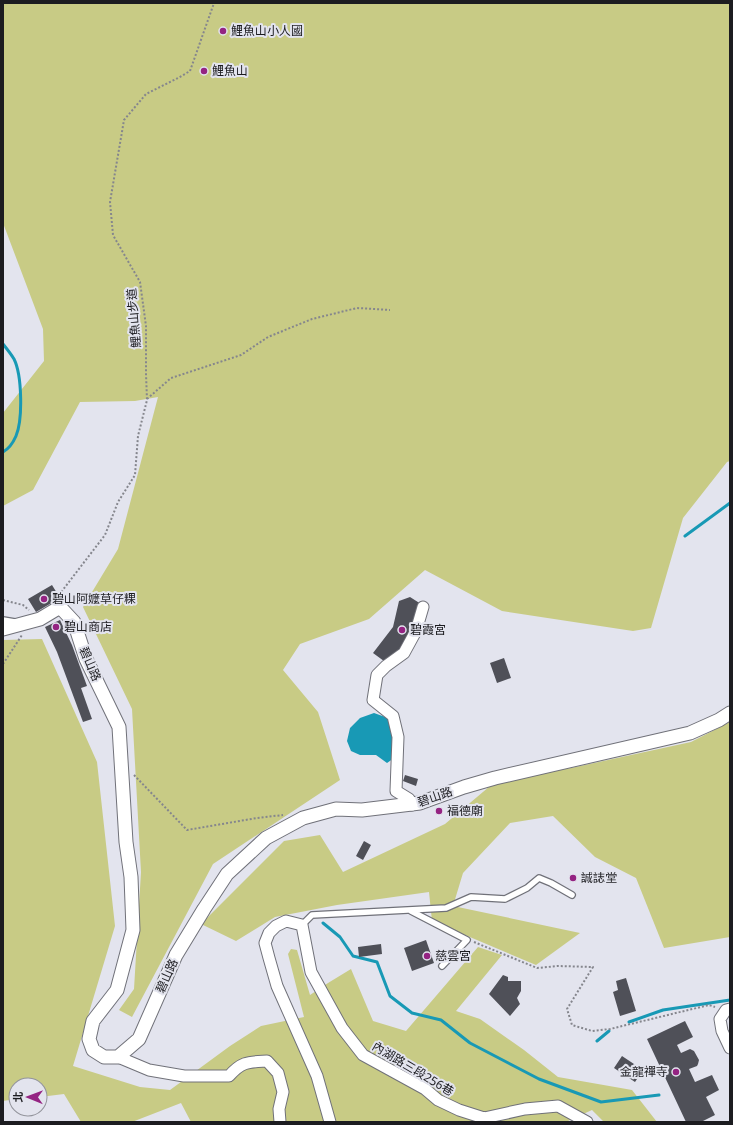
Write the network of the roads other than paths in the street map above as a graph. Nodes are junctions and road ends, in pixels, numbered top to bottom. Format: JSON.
{"nodes":[{"id":1,"x":423,"y":607,"type":"dead end"},
{"id":2,"x":3,"y":620,"type":"edge"},
{"id":3,"x":33,"y":621,"type":"junction"},
{"id":4,"x":3,"y":629,"type":"edge"},
{"id":5,"x":730,"y":713,"type":"edge"},
{"id":6,"x":412,"y":805,"type":"junction"},
{"id":7,"x":572,"y":895,"type":"dead end"},
{"id":8,"x":410,"y":910,"type":"junction"},
{"id":9,"x":302,"y":925,"type":"junction"},
{"id":10,"x":442,"y":966,"type":"dead end"},
{"id":11,"x":728,"y":1010,"type":"edge"},
{"id":12,"x":730,"y":1048,"type":"edge"},
{"id":13,"x":118,"y":1057,"type":"junction"},
{"id":14,"x":280,"y":1122,"type":"edge"},
{"id":15,"x":330,"y":1122,"type":"edge"},
{"id":16,"x":587,"y":1122,"type":"edge"}],
"edges":[{"from":1,"to":6,"type":"street"},
{"from":2,"to":3,"type":"lane"},
{"from":3,"to":4,"type":"street"},
{"from":3,"to":13,"type":"street","name":"碧山路"},
{"from":5,"to":6,"type":"street","name":"碧山路"},
{"from":6,"to":13,"type":"street","name":"碧山路"},
{"from":7,"to":8,"type":"lane"},
{"from":8,"to":9,"type":"lane"},
{"from":8,"to":10,"type":"lane"},
{"from":9,"to":15,"type":"street"},
{"from":9,"to":16,"type":"street","name":"內湖路三段256巷"},
{"from":11,"to":12,"type":"street"},
{"from":13,"to":14,"type":"street"}]}
